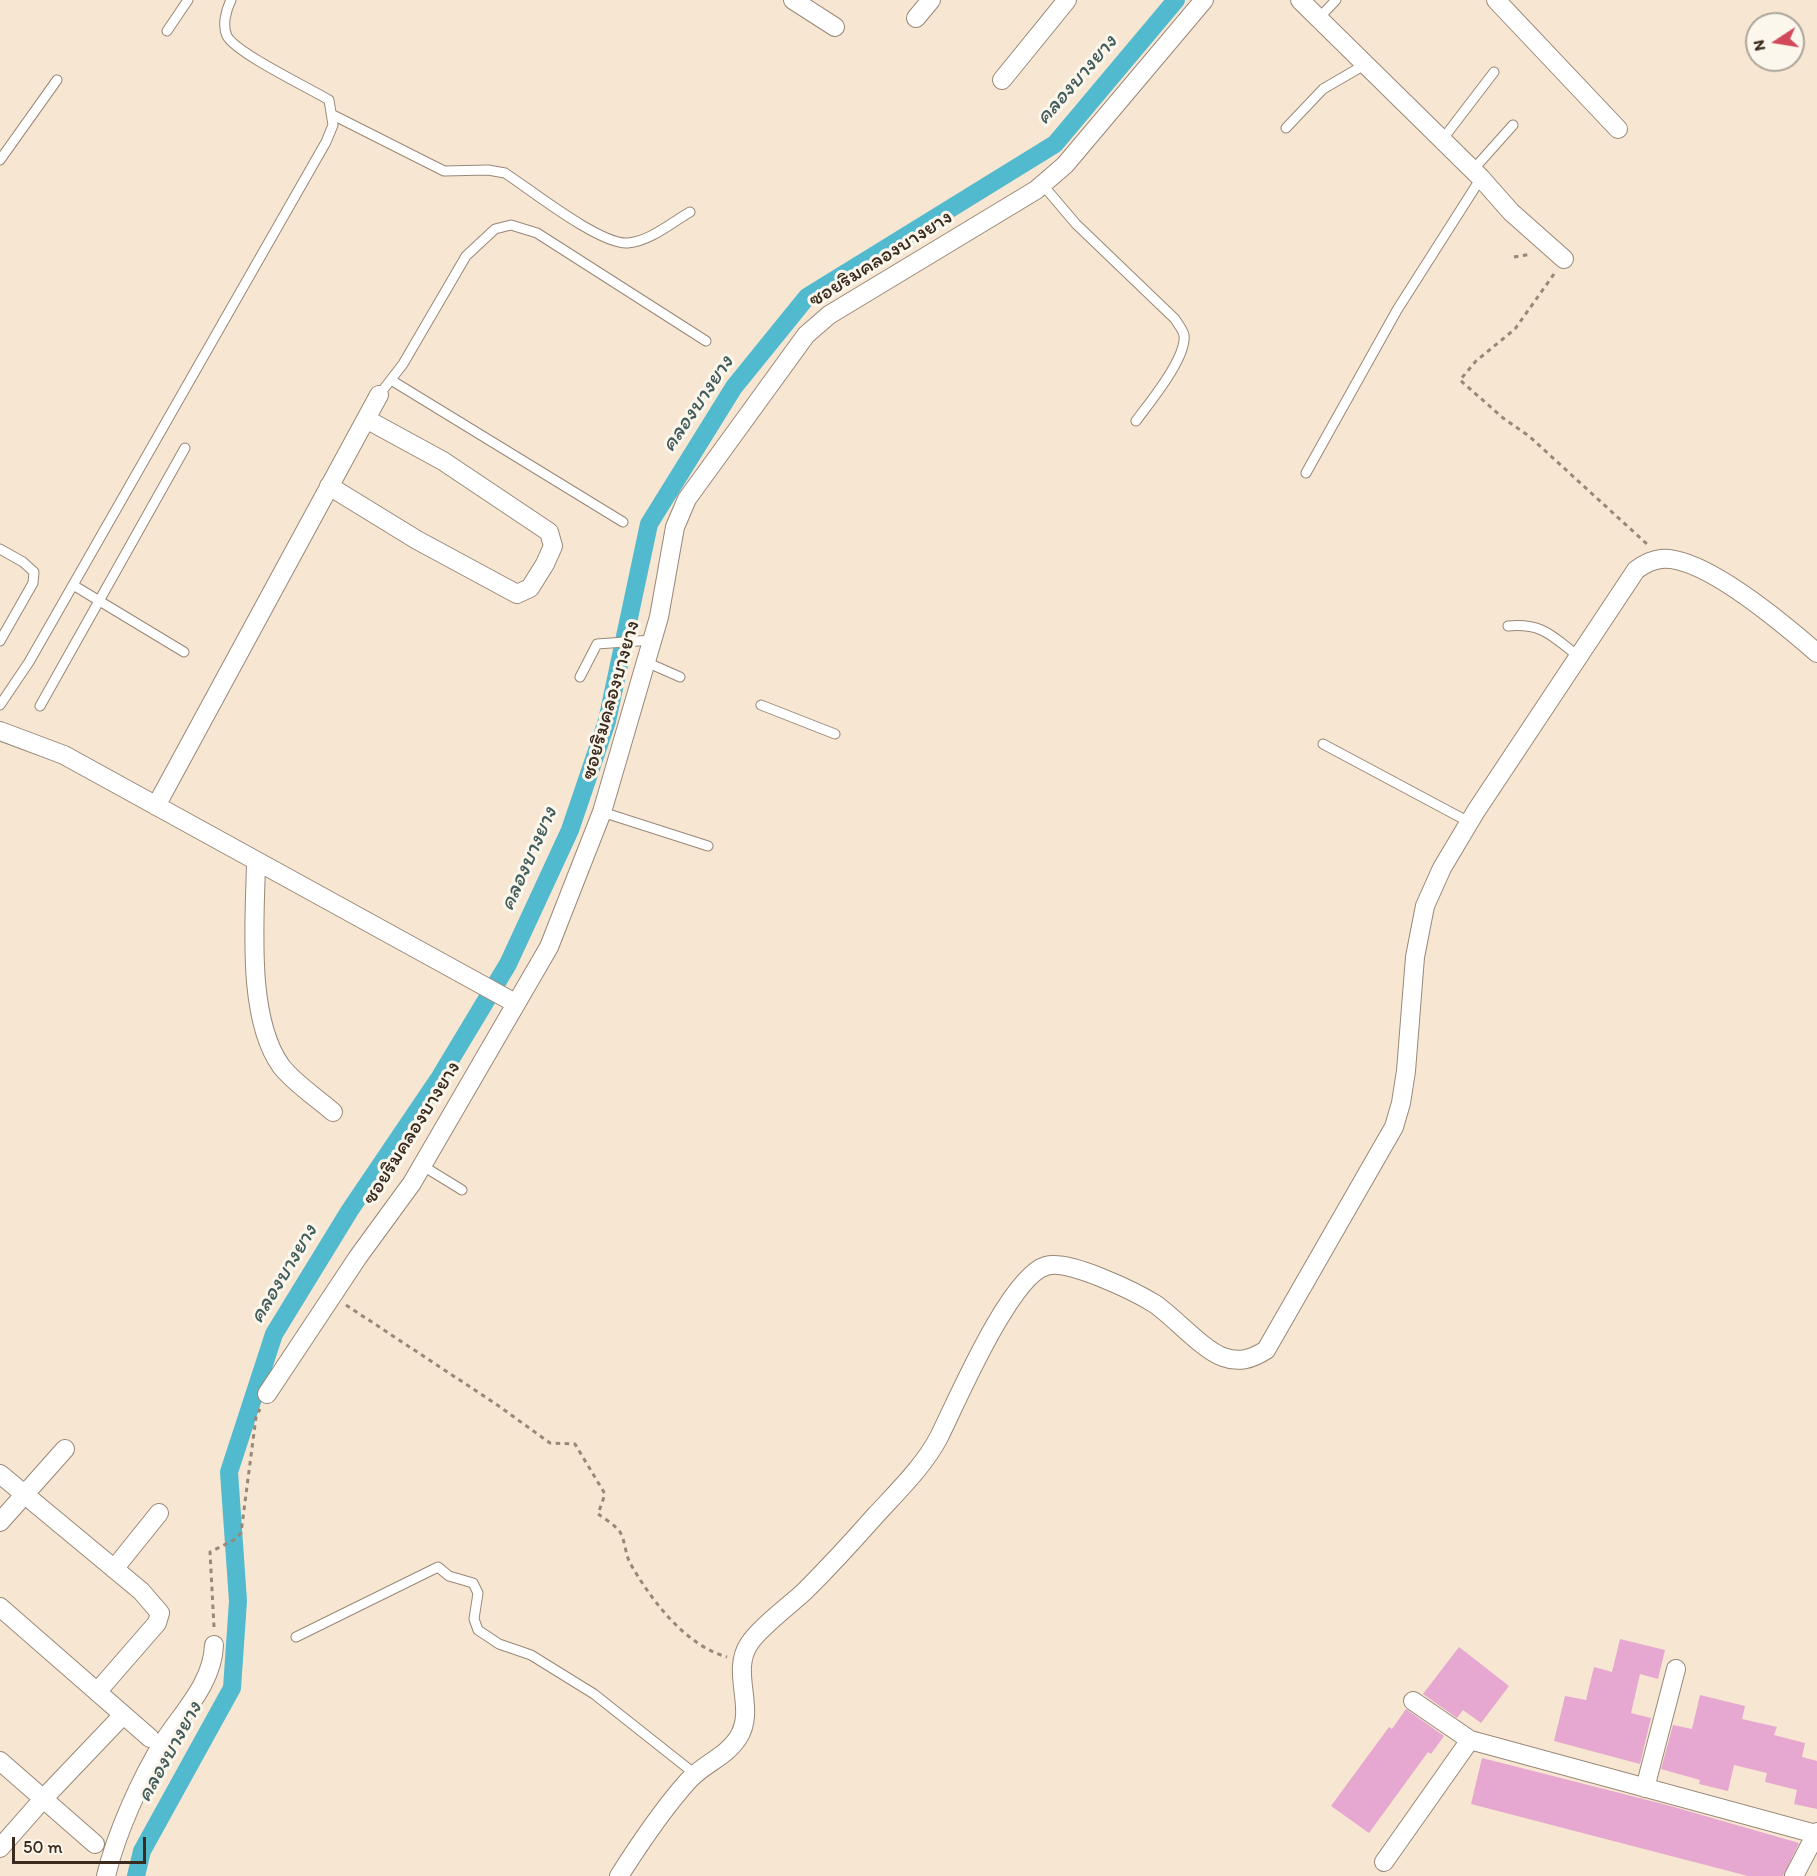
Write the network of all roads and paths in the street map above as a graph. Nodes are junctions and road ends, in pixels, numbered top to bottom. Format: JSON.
{"nodes":[{"id":1,"x":188,"y":0,"type":"edge"},
{"id":2,"x":231,"y":0,"type":"edge"},
{"id":3,"x":793,"y":0,"type":"edge"},
{"id":4,"x":931,"y":0,"type":"edge"},
{"id":5,"x":1067,"y":0,"type":"edge"},
{"id":6,"x":1204,"y":0,"type":"edge"},
{"id":7,"x":1300,"y":0,"type":"edge"},
{"id":8,"x":1336,"y":0,"type":"edge"},
{"id":9,"x":1496,"y":0,"type":"edge"},
{"id":10,"x":1320,"y":17,"type":"junction"},
{"id":11,"x":916,"y":18,"type":"dead end"},
{"id":12,"x":835,"y":27,"type":"dead end"},
{"id":13,"x":167,"y":31,"type":"dead end"},
{"id":14,"x":1366,"y":64,"type":"junction"},
{"id":15,"x":1494,"y":72,"type":"dead end"},
{"id":16,"x":57,"y":80,"type":"dead end"},
{"id":17,"x":1002,"y":80,"type":"dead end"},
{"id":18,"x":333,"y":115,"type":"junction"},
{"id":19,"x":1513,"y":125,"type":"dead end"},
{"id":20,"x":1286,"y":128,"type":"dead end"},
{"id":21,"x":1618,"y":129,"type":"dead end"},
{"id":22,"x":1442,"y":140,"type":"junction"},
{"id":23,"x":0,"y":160,"type":"edge"},
{"id":24,"x":1476,"y":174,"type":"junction"},
{"id":25,"x":1042,"y":184,"type":"junction"},
{"id":26,"x":690,"y":212,"type":"dead end"},
{"id":27,"x":1563,"y":259,"type":"joint"},
{"id":28,"x":706,"y":341,"type":"dead end"},
{"id":29,"x":391,"y":380,"type":"junction"},
{"id":30,"x":379,"y":395,"type":"joint"},
{"id":31,"x":366,"y":419,"type":"junction"},
{"id":32,"x":1136,"y":421,"type":"dead end"},
{"id":33,"x":185,"y":448,"type":"dead end"},
{"id":34,"x":1306,"y":473,"type":"dead end"},
{"id":35,"x":329,"y":486,"type":"junction"},
{"id":36,"x":623,"y":522,"type":"dead end"},
{"id":37,"x":0,"y":549,"type":"edge"},
{"id":38,"x":1662,"y":559,"type":"junction"},
{"id":39,"x":73,"y":585,"type":"junction"},
{"id":40,"x":100,"y":599,"type":"junction"},
{"id":41,"x":1508,"y":627,"type":"dead end"},
{"id":42,"x":652,"y":640,"type":"junction"},
{"id":43,"x":0,"y":641,"type":"edge"},
{"id":44,"x":184,"y":652,"type":"dead end"},
{"id":45,"x":1817,"y":653,"type":"edge"},
{"id":46,"x":1578,"y":656,"type":"junction"},
{"id":47,"x":646,"y":662,"type":"junction"},
{"id":48,"x":580,"y":677,"type":"dead end"},
{"id":49,"x":680,"y":677,"type":"dead end"},
{"id":50,"x":0,"y":705,"type":"edge"},
{"id":51,"x":761,"y":705,"type":"dead end"},
{"id":52,"x":40,"y":706,"type":"dead end"},
{"id":53,"x":0,"y":731,"type":"edge"},
{"id":54,"x":834,"y":734,"type":"dead end"},
{"id":55,"x":1323,"y":744,"type":"dead end"},
{"id":56,"x":156,"y":806,"type":"junction"},
{"id":57,"x":602,"y":812,"type":"junction"},
{"id":58,"x":1470,"y":822,"type":"junction"},
{"id":59,"x":708,"y":846,"type":"dead end"},
{"id":60,"x":256,"y":862,"type":"junction"},
{"id":61,"x":511,"y":1000,"type":"junction"},
{"id":62,"x":333,"y":1112,"type":"dead end"},
{"id":63,"x":423,"y":1166,"type":"junction"},
{"id":64,"x":462,"y":1190,"type":"dead end"},
{"id":65,"x":332,"y":1296,"type":"junction"},
{"id":66,"x":267,"y":1394,"type":"joint"},
{"id":67,"x":65,"y":1449,"type":"dead end"},
{"id":68,"x":0,"y":1474,"type":"edge"},
{"id":69,"x":24,"y":1494,"type":"junction"},
{"id":70,"x":159,"y":1513,"type":"dead end"},
{"id":71,"x":0,"y":1522,"type":"edge"},
{"id":72,"x":114,"y":1569,"type":"junction"},
{"id":73,"x":0,"y":1607,"type":"edge"},
{"id":74,"x":296,"y":1637,"type":"dead end"},
{"id":75,"x":214,"y":1645,"type":"joint"},
{"id":76,"x":742,"y":1661,"type":"junction"},
{"id":77,"x":1676,"y":1669,"type":"dead end"},
{"id":78,"x":97,"y":1692,"type":"junction"},
{"id":79,"x":1413,"y":1701,"type":"dead end"},
{"id":80,"x":123,"y":1715,"type":"junction"},
{"id":81,"x":150,"y":1738,"type":"dead end"},
{"id":82,"x":1470,"y":1740,"type":"junction"},
{"id":83,"x":0,"y":1761,"type":"edge"},
{"id":84,"x":695,"y":1774,"type":"junction"},
{"id":85,"x":1645,"y":1788,"type":"junction"},
{"id":86,"x":43,"y":1799,"type":"junction"},
{"id":87,"x":1816,"y":1833,"type":"edge"},
{"id":88,"x":95,"y":1844,"type":"dead end"},
{"id":89,"x":0,"y":1848,"type":"edge"},
{"id":90,"x":1384,"y":1862,"type":"dead end"},
{"id":91,"x":106,"y":1876,"type":"edge"},
{"id":92,"x":619,"y":1876,"type":"edge"},
{"id":93,"x":1794,"y":1876,"type":"edge"}],
"edges":[{"from":1,"to":13,"type":"lane"},
{"from":2,"to":18,"type":"lane"},
{"from":3,"to":12,"type":"street"},
{"from":4,"to":11,"type":"street"},
{"from":5,"to":17,"type":"street"},
{"from":6,"to":25,"type":"street","name":"ซอยริมคลองบางยาง"},
{"from":7,"to":10,"type":"street"},
{"from":8,"to":10,"type":"lane"},
{"from":9,"to":21,"type":"street"},
{"from":10,"to":14,"type":"street"},
{"from":14,"to":20,"type":"lane"},
{"from":14,"to":22,"type":"street"},
{"from":15,"to":22,"type":"lane"},
{"from":16,"to":23,"type":"lane"},
{"from":18,"to":26,"type":"lane"},
{"from":18,"to":39,"type":"lane"},
{"from":19,"to":24,"type":"lane"},
{"from":22,"to":24,"type":"street"},
{"from":24,"to":27,"type":"street"},
{"from":24,"to":34,"type":"lane"},
{"from":25,"to":32,"type":"lane"},
{"from":25,"to":42,"type":"street","name":"ซอยริมคลองบางยาง"},
{"from":27,"to":38,"type":"path"},
{"from":28,"to":29,"type":"lane"},
{"from":29,"to":30,"type":"lane"},
{"from":29,"to":36,"type":"lane"},
{"from":30,"to":31,"type":"street"},
{"from":31,"to":35,"type":"street"},
{"from":31,"to":35,"type":"street"},
{"from":33,"to":40,"type":"lane"},
{"from":35,"to":56,"type":"street"},
{"from":37,"to":43,"type":"lane"},
{"from":38,"to":45,"type":"street"},
{"from":38,"to":46,"type":"street"},
{"from":39,"to":40,"type":"lane"},
{"from":39,"to":50,"type":"lane"},
{"from":40,"to":44,"type":"lane"},
{"from":40,"to":52,"type":"lane"},
{"from":41,"to":46,"type":"lane"},
{"from":42,"to":47,"type":"street","name":"ซอยริมคลองบางยาง"},
{"from":42,"to":48,"type":"lane"},
{"from":46,"to":58,"type":"street"},
{"from":47,"to":49,"type":"lane"},
{"from":47,"to":57,"type":"street","name":"ซอยริมคลองบางยาง"},
{"from":51,"to":54,"type":"lane"},
{"from":53,"to":56,"type":"street"},
{"from":55,"to":58,"type":"lane"},
{"from":56,"to":60,"type":"street"},
{"from":57,"to":59,"type":"lane"},
{"from":57,"to":61,"type":"street","name":"ซอยริมคลองบางยาง"},
{"from":58,"to":76,"type":"street"},
{"from":60,"to":61,"type":"street"},
{"from":60,"to":62,"type":"street"},
{"from":61,"to":63,"type":"street","name":"ซอยริมคลองบางยาง"},
{"from":63,"to":64,"type":"lane"},
{"from":63,"to":65,"type":"street","name":"ซอยริมคลองบางยาง"},
{"from":65,"to":66,"type":"street","name":"ซอยริมคลองบางยาง"},
{"from":65,"to":76,"type":"path"},
{"from":66,"to":75,"type":"path"},
{"from":67,"to":69,"type":"street"},
{"from":68,"to":69,"type":"street"},
{"from":69,"to":71,"type":"street"},
{"from":69,"to":72,"type":"street"},
{"from":70,"to":72,"type":"street"},
{"from":72,"to":78,"type":"street"},
{"from":73,"to":78,"type":"street"},
{"from":74,"to":84,"type":"lane"},
{"from":75,"to":91,"type":"street"},
{"from":76,"to":84,"type":"street"},
{"from":77,"to":85,"type":"street"},
{"from":78,"to":80,"type":"street"},
{"from":79,"to":82,"type":"street"},
{"from":80,"to":81,"type":"street"},
{"from":80,"to":86,"type":"street"},
{"from":82,"to":85,"type":"street"},
{"from":82,"to":90,"type":"street"},
{"from":83,"to":86,"type":"street"},
{"from":84,"to":92,"type":"street"},
{"from":85,"to":87,"type":"street"},
{"from":86,"to":88,"type":"street"},
{"from":86,"to":89,"type":"street"},
{"from":87,"to":93,"type":"street"}]}
